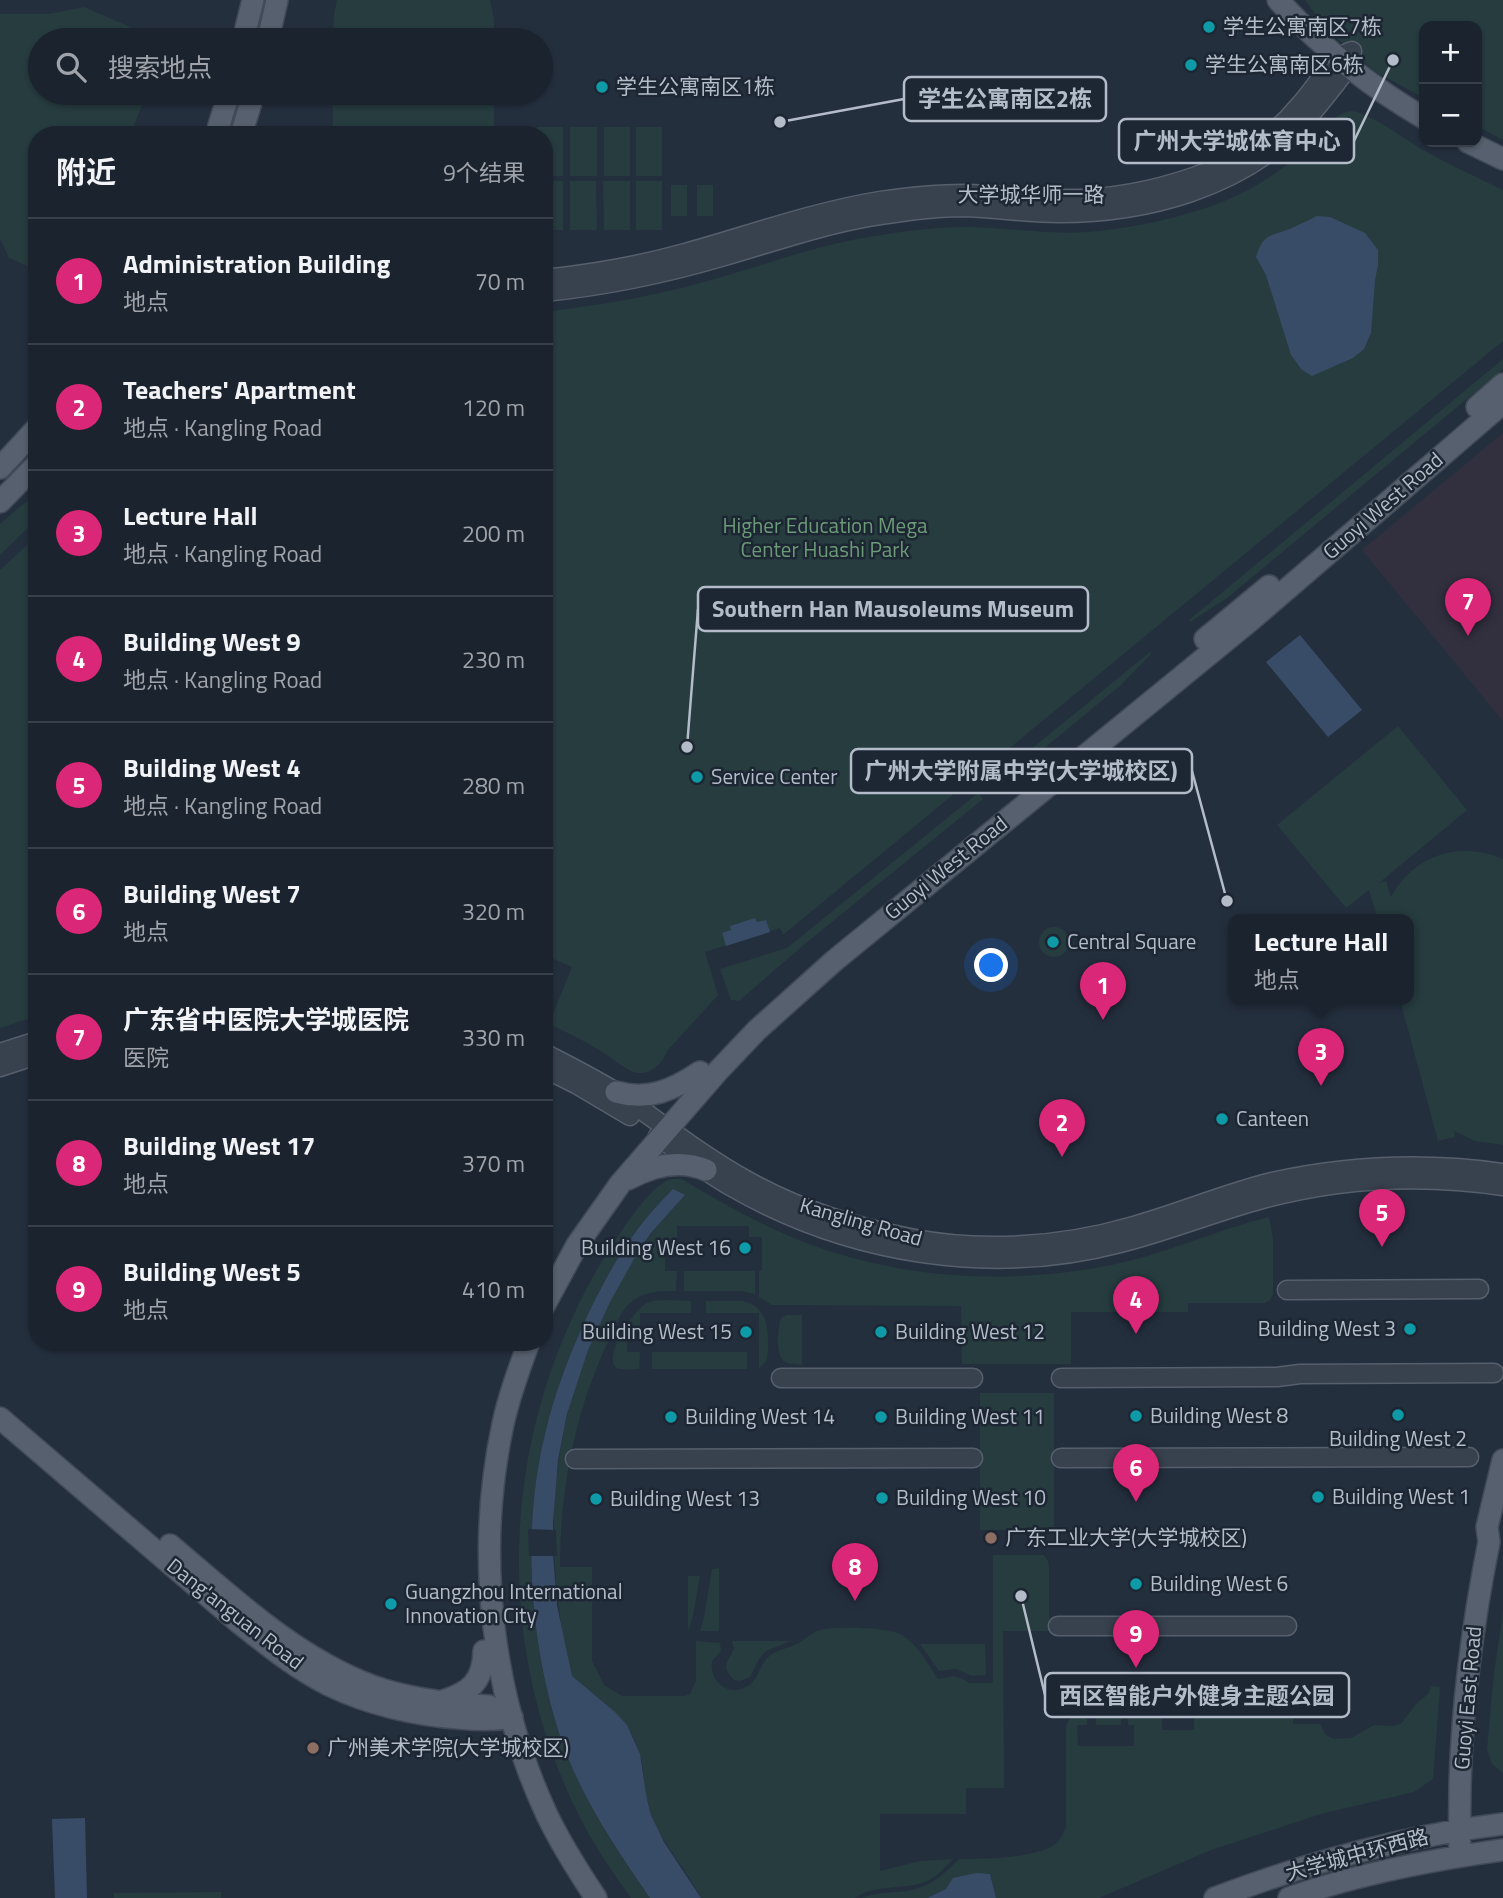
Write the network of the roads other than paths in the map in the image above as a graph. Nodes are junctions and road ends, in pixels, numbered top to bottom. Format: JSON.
{"nodes":[{"id":1,"x":253,"y":0,"type":"edge"},
{"id":2,"x":277,"y":0,"type":"edge"},
{"id":3,"x":1278,"y":0,"type":"edge"},
{"id":4,"x":1297,"y":0,"type":"edge"},
{"id":5,"x":246,"y":28,"type":"edge"},
{"id":6,"x":271,"y":28,"type":"edge"},
{"id":7,"x":1346,"y":58,"type":"junction"},
{"id":8,"x":1419,"y":99,"type":"edge"},
{"id":9,"x":225,"y":105,"type":"edge"},
{"id":10,"x":250,"y":105,"type":"edge"},
{"id":11,"x":1419,"y":115,"type":"edge"},
{"id":12,"x":219,"y":126,"type":"edge"},
{"id":13,"x":244,"y":126,"type":"edge"},
{"id":14,"x":1482,"y":133,"type":"edge"},
{"id":15,"x":1503,"y":143,"type":"edge"},
{"id":16,"x":1478,"y":147,"type":"edge"},
{"id":17,"x":1503,"y":159,"type":"edge"},
{"id":18,"x":553,"y":278,"type":"edge"},
{"id":19,"x":553,"y":291,"type":"edge"},
{"id":20,"x":1503,"y":384,"type":"edge"},
{"id":21,"x":1503,"y":403,"type":"edge"},
{"id":22,"x":28,"y":438,"type":"edge"},
{"id":23,"x":0,"y":468,"type":"edge"},
{"id":24,"x":28,"y":473,"type":"edge"},
{"id":25,"x":0,"y":502,"type":"edge"},
{"id":26,"x":28,"y":1044,"type":"edge"},
{"id":27,"x":0,"y":1053,"type":"edge"},
{"id":28,"x":28,"y":1058,"type":"edge"},
{"id":29,"x":553,"y":1059,"type":"edge"},
{"id":30,"x":0,"y":1067,"type":"edge"},
{"id":31,"x":700,"y":1072,"type":"junction"},
{"id":32,"x":553,"y":1073,"type":"edge"},
{"id":33,"x":616,"y":1092,"type":"junction"},
{"id":34,"x":659,"y":1130,"type":"junction"},
{"id":35,"x":706,"y":1170,"type":"junction"},
{"id":36,"x":1503,"y":1173,"type":"edge"},
{"id":37,"x":620,"y":1184,"type":"junction"},
{"id":38,"x":1503,"y":1186,"type":"edge"},
{"id":39,"x":553,"y":1263,"type":"edge"},
{"id":40,"x":553,"y":1287,"type":"edge"},
{"id":41,"x":1479,"y":1289,"type":"dead end"},
{"id":42,"x":1287,"y":1290,"type":"dead end"},
{"id":43,"x":514,"y":1351,"type":"edge"},
{"id":44,"x":526,"y":1351,"type":"edge"},
{"id":45,"x":1494,"y":1373,"type":"dead end"},
{"id":46,"x":782,"y":1378,"type":"dead end"},
{"id":47,"x":973,"y":1378,"type":"dead end"},
{"id":48,"x":1060,"y":1378,"type":"dead end"},
{"id":49,"x":0,"y":1402,"type":"edge"},
{"id":50,"x":0,"y":1418,"type":"edge"},
{"id":51,"x":1469,"y":1457,"type":"dead end"},
{"id":52,"x":973,"y":1458,"type":"dead end"},
{"id":53,"x":1061,"y":1458,"type":"dead end"},
{"id":54,"x":575,"y":1459,"type":"dead end"},
{"id":55,"x":1503,"y":1460,"type":"edge"},
{"id":56,"x":1503,"y":1509,"type":"edge"},
{"id":57,"x":1489,"y":1542,"type":"junction"},
{"id":58,"x":1058,"y":1626,"type":"dead end"},
{"id":59,"x":1287,"y":1626,"type":"dead end"},
{"id":60,"x":484,"y":1651,"type":"junction"},
{"id":61,"x":441,"y":1702,"type":"junction"},
{"id":62,"x":503,"y":1712,"type":"junction"},
{"id":63,"x":1503,"y":1824,"type":"edge"},
{"id":64,"x":1459,"y":1830,"type":"junction"},
{"id":65,"x":1503,"y":1850,"type":"edge"},
{"id":66,"x":1460,"y":1855,"type":"junction"},
{"id":67,"x":581,"y":1898,"type":"edge"},
{"id":68,"x":596,"y":1898,"type":"edge"},
{"id":69,"x":1215,"y":1898,"type":"edge"},
{"id":70,"x":1289,"y":1898,"type":"edge"}],
"edges":[{"from":1,"to":5,"type":"main road"},
{"from":2,"to":6,"type":"main road"},
{"from":3,"to":7,"type":"main road"},
{"from":4,"to":7,"type":"main road"},
{"from":7,"to":8,"type":"main road"},
{"from":7,"to":11,"type":"main road"},
{"from":7,"to":18,"type":"street","name":"大学城华师一路"},
{"from":7,"to":19,"type":"street","name":"大学城华师一路"},
{"from":9,"to":12,"type":"main road"},
{"from":10,"to":13,"type":"main road"},
{"from":14,"to":15,"type":"main road"},
{"from":16,"to":17,"type":"main road"},
{"from":20,"to":31,"type":"main road","name":"Guoyi West Road"},
{"from":21,"to":34,"type":"main road","name":"Guoyi West Road"},
{"from":22,"to":23,"type":"main road"},
{"from":24,"to":25,"type":"main road"},
{"from":26,"to":27,"type":"street"},
{"from":28,"to":30,"type":"street"},
{"from":29,"to":33,"type":"street","name":"Kangling Road"},
{"from":31,"to":33,"type":"main road"},
{"from":31,"to":34,"type":"main road","name":"Guoyi West Road"},
{"from":32,"to":34,"type":"street","name":"Kangling Road"},
{"from":33,"to":34,"type":"street","name":"Kangling Road"},
{"from":34,"to":35,"type":"street","name":"Kangling Road"},
{"from":34,"to":36,"type":"street","name":"Kangling Road"},
{"from":34,"to":37,"type":"main road","name":"Guoyi West Road"},
{"from":34,"to":39,"type":"main road","name":"Guoyi West Road"},
{"from":35,"to":37,"type":"main road"},
{"from":35,"to":38,"type":"street","name":"Kangling Road"},
{"from":37,"to":40,"type":"main road","name":"Guoyi West Road"},
{"from":41,"to":42,"type":"street"},
{"from":43,"to":60,"type":"main road"},
{"from":44,"to":62,"type":"main road"},
{"from":45,"to":48,"type":"street"},
{"from":46,"to":47,"type":"street"},
{"from":49,"to":61,"type":"main road","name":"Dang'anguan Road"},
{"from":50,"to":62,"type":"main road","name":"Dang'anguan Road"},
{"from":51,"to":53,"type":"street"},
{"from":52,"to":54,"type":"street"},
{"from":55,"to":57,"type":"main road","name":"Guoyi East Road"},
{"from":56,"to":57,"type":"main road","name":"Guoyi East Road"},
{"from":57,"to":64,"type":"main road","name":"Guoyi East Road"},
{"from":58,"to":59,"type":"street"},
{"from":60,"to":61,"type":"main road"},
{"from":60,"to":62,"type":"main road"},
{"from":61,"to":62,"type":"main road","name":"Dang'anguan Road"},
{"from":62,"to":67,"type":"main road"},
{"from":62,"to":68,"type":"main road"},
{"from":63,"to":64,"type":"main road","name":"大学城中环西路"},
{"from":64,"to":66,"type":"main road","name":"Guoyi East Road"},
{"from":64,"to":69,"type":"main road","name":"大学城中环西路"},
{"from":65,"to":66,"type":"main road","name":"大学城中环西路"},
{"from":66,"to":70,"type":"main road","name":"大学城中环西路"}]}
